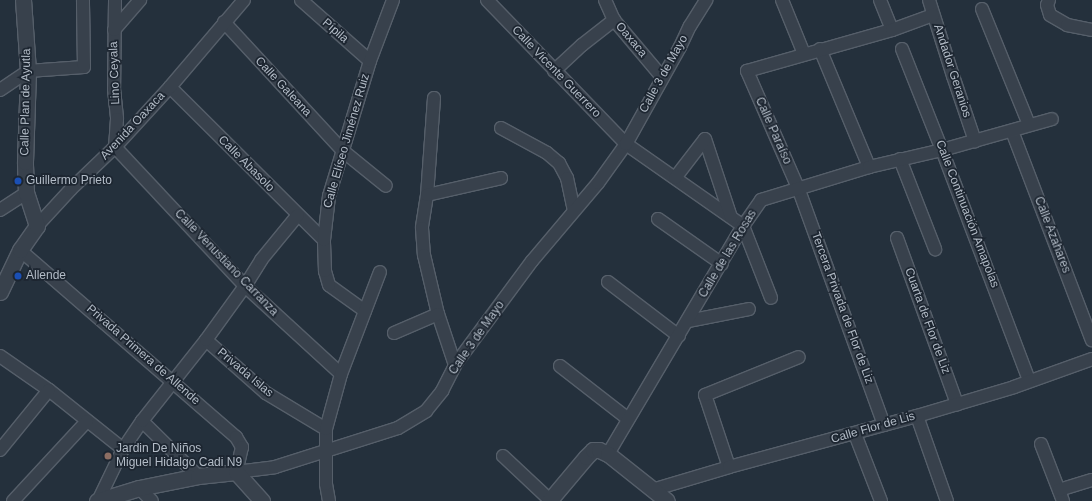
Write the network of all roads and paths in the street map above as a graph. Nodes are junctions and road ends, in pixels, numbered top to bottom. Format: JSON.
{"nodes":[{"id":1,"x":23,"y":0,"type":"edge"},
{"id":2,"x":83,"y":0,"type":"edge"},
{"id":3,"x":115,"y":0,"type":"edge"},
{"id":4,"x":140,"y":0,"type":"edge"},
{"id":5,"x":244,"y":0,"type":"edge"},
{"id":6,"x":301,"y":0,"type":"edge"},
{"id":7,"x":393,"y":0,"type":"edge"},
{"id":8,"x":487,"y":0,"type":"edge"},
{"id":9,"x":605,"y":0,"type":"edge"},
{"id":10,"x":706,"y":0,"type":"edge"},
{"id":11,"x":782,"y":0,"type":"edge"},
{"id":12,"x":880,"y":0,"type":"edge"},
{"id":13,"x":930,"y":0,"type":"edge"},
{"id":14,"x":1049,"y":0,"type":"edge"},
{"id":15,"x":982,"y":10,"type":"dead end"},
{"id":16,"x":933,"y":14,"type":"junction"},
{"id":17,"x":614,"y":20,"type":"junction"},
{"id":18,"x":224,"y":22,"type":"junction"},
{"id":19,"x":114,"y":30,"type":"junction"},
{"id":20,"x":892,"y":30,"type":"junction"},
{"id":21,"x":1092,"y":30,"type":"edge"},
{"id":22,"x":820,"y":49,"type":"junction"},
{"id":23,"x":902,"y":49,"type":"dead end"},
{"id":24,"x":804,"y":54,"type":"junction"},
{"id":25,"x":370,"y":61,"type":"junction"},
{"id":26,"x":28,"y":71,"type":"junction"},
{"id":27,"x":554,"y":71,"type":"junction"},
{"id":28,"x":662,"y":77,"type":"junction"},
{"id":29,"x":170,"y":87,"type":"junction"},
{"id":30,"x":0,"y":90,"type":"edge"},
{"id":31,"x":434,"y":98,"type":"dead end"},
{"id":32,"x":1052,"y":119,"type":"dead end"},
{"id":33,"x":1029,"y":126,"type":"junction"},
{"id":34,"x":501,"y":128,"type":"dead end"},
{"id":35,"x":1012,"y":131,"type":"junction"},
{"id":36,"x":975,"y":141,"type":"junction"},
{"id":37,"x":626,"y":144,"type":"junction"},
{"id":38,"x":115,"y":147,"type":"junction"},
{"id":39,"x":942,"y":150,"type":"junction"},
{"id":40,"x":343,"y":151,"type":"junction"},
{"id":41,"x":900,"y":160,"type":"junction"},
{"id":42,"x":869,"y":167,"type":"junction"},
{"id":43,"x":501,"y":178,"type":"dead end"},
{"id":44,"x":675,"y":178,"type":"junction"},
{"id":45,"x":386,"y":186,"type":"dead end"},
{"id":46,"x":799,"y":190,"type":"junction"},
{"id":47,"x":26,"y":193,"type":"junction"},
{"id":48,"x":427,"y":195,"type":"junction"},
{"id":49,"x":0,"y":210,"type":"edge"},
{"id":50,"x":574,"y":210,"type":"junction"},
{"id":51,"x":298,"y":215,"type":"junction"},
{"id":52,"x":731,"y":217,"type":"junction"},
{"id":53,"x":658,"y":219,"type":"dead end"},
{"id":54,"x":37,"y":226,"type":"junction"},
{"id":55,"x":743,"y":226,"type":"junction"},
{"id":56,"x":897,"y":238,"type":"dead end"},
{"id":57,"x":324,"y":240,"type":"junction"},
{"id":58,"x":935,"y":249,"type":"dead end"},
{"id":59,"x":20,"y":250,"type":"junction"},
{"id":60,"x":722,"y":264,"type":"junction"},
{"id":61,"x":380,"y":272,"type":"dead end"},
{"id":62,"x":608,"y":282,"type":"dead end"},
{"id":63,"x":245,"y":286,"type":"junction"},
{"id":64,"x":0,"y":292,"type":"edge"},
{"id":65,"x":771,"y":298,"type":"dead end"},
{"id":66,"x":749,"y":309,"type":"dead end"},
{"id":67,"x":365,"y":311,"type":"junction"},
{"id":68,"x":438,"y":314,"type":"junction"},
{"id":69,"x":688,"y":321,"type":"junction"},
{"id":70,"x":394,"y":333,"type":"dead end"},
{"id":71,"x":679,"y":336,"type":"junction"},
{"id":72,"x":206,"y":340,"type":"junction"},
{"id":73,"x":1092,"y":340,"type":"edge"},
{"id":74,"x":0,"y":356,"type":"edge"},
{"id":75,"x":799,"y":357,"type":"dead end"},
{"id":76,"x":1092,"y":359,"type":"edge"},
{"id":77,"x":456,"y":365,"type":"junction"},
{"id":78,"x":560,"y":366,"type":"dead end"},
{"id":79,"x":341,"y":374,"type":"junction"},
{"id":80,"x":1029,"y":380,"type":"junction"},
{"id":81,"x":172,"y":382,"type":"junction"},
{"id":82,"x":49,"y":390,"type":"junction"},
{"id":83,"x":956,"y":404,"type":"junction"},
{"id":84,"x":917,"y":416,"type":"junction"},
{"id":85,"x":628,"y":419,"type":"junction"},
{"id":86,"x":88,"y":421,"type":"junction"},
{"id":87,"x":142,"y":421,"type":"junction"},
{"id":88,"x":884,"y":425,"type":"junction"},
{"id":89,"x":326,"y":429,"type":"junction"},
{"id":90,"x":855,"y":434,"type":"junction"},
{"id":91,"x":1040,"y":444,"type":"dead end"},
{"id":92,"x":123,"y":449,"type":"junction"},
{"id":93,"x":0,"y":450,"type":"edge"},
{"id":94,"x":325,"y":452,"type":"junction"},
{"id":95,"x":608,"y":454,"type":"junction"},
{"id":96,"x":503,"y":456,"type":"dead end"},
{"id":97,"x":728,"y":467,"type":"junction"},
{"id":98,"x":236,"y":472,"type":"junction"},
{"id":99,"x":198,"y":476,"type":"junction"},
{"id":100,"x":1092,"y":480,"type":"edge"},
{"id":101,"x":139,"y":488,"type":"junction"},
{"id":102,"x":652,"y":490,"type":"junction"},
{"id":103,"x":1061,"y":496,"type":"edge"},
{"id":104,"x":13,"y":501,"type":"edge"},
{"id":105,"x":98,"y":501,"type":"edge"},
{"id":106,"x":152,"y":501,"type":"edge"},
{"id":107,"x":262,"y":501,"type":"edge"},
{"id":108,"x":329,"y":501,"type":"edge"},
{"id":109,"x":550,"y":501,"type":"edge"},
{"id":110,"x":667,"y":501,"type":"edge"},
{"id":111,"x":881,"y":501,"type":"edge"},
{"id":112,"x":947,"y":501,"type":"edge"}],
"edges":[{"from":1,"to":26,"type":"street","name":"Calle Plan de Ayutla"},
{"from":2,"to":26,"type":"street"},
{"from":3,"to":19,"type":"street","name":"Lino Ceyala"},
{"from":4,"to":19,"type":"street"},
{"from":5,"to":18,"type":"street","name":"Avenida Oaxaca"},
{"from":6,"to":25,"type":"street","name":"Pípila"},
{"from":7,"to":25,"type":"street","name":"Calle Elíseo Jiménez Ruiz"},
{"from":8,"to":27,"type":"street","name":"Calle Vicente Guerrero"},
{"from":9,"to":17,"type":"street","name":"Oaxaca"},
{"from":10,"to":28,"type":"street","name":"Calle 3 de Mayo"},
{"from":11,"to":24,"type":"street"},
{"from":12,"to":20,"type":"street"},
{"from":13,"to":16,"type":"street","name":"Andador Geranios"},
{"from":14,"to":21,"type":"street"},
{"from":15,"to":33,"type":"street"},
{"from":16,"to":20,"type":"street"},
{"from":16,"to":36,"type":"street","name":"Andador Geranios"},
{"from":17,"to":27,"type":"street"},
{"from":17,"to":28,"type":"street","name":"Oaxaca"},
{"from":18,"to":29,"type":"street","name":"Avenida Oaxaca"},
{"from":18,"to":40,"type":"street","name":"Calle Galeana"},
{"from":19,"to":38,"type":"street","name":"Lino Ceyala"},
{"from":20,"to":22,"type":"street"},
{"from":22,"to":24,"type":"street"},
{"from":22,"to":42,"type":"street"},
{"from":23,"to":39,"type":"street","name":"Calle Continuación Amapolas"},
{"from":24,"to":46,"type":"street","name":"Calle Paraíso"},
{"from":25,"to":40,"type":"street","name":"Calle Elíseo Jiménez Ruiz"},
{"from":26,"to":30,"type":"street"},
{"from":26,"to":47,"type":"street","name":"Calle Plan de Ayutla"},
{"from":27,"to":37,"type":"street","name":"Calle Vicente Guerrero"},
{"from":28,"to":37,"type":"street","name":"Calle 3 de Mayo"},
{"from":29,"to":38,"type":"street","name":"Avenida Oaxaca"},
{"from":29,"to":51,"type":"street","name":"Calle Abasolo"},
{"from":31,"to":48,"type":"street"},
{"from":32,"to":33,"type":"street","name":"Calle de las Rosas"},
{"from":33,"to":35,"type":"street","name":"Calle de las Rosas"},
{"from":34,"to":50,"type":"street"},
{"from":35,"to":36,"type":"street","name":"Calle de las Rosas"},
{"from":35,"to":73,"type":"street","name":"Calle Azahares"},
{"from":36,"to":39,"type":"street","name":"Calle de las Rosas"},
{"from":37,"to":44,"type":"street","name":"Calle Vicente Guerrero"},
{"from":37,"to":50,"type":"street","name":"Calle 3 de Mayo"},
{"from":38,"to":54,"type":"street","name":"Avenida Oaxaca"},
{"from":38,"to":63,"type":"street","name":"Calle Venustiano Carranza"},
{"from":39,"to":41,"type":"street","name":"Calle de las Rosas"},
{"from":39,"to":80,"type":"street","name":"Calle Continuación Amapolas"},
{"from":40,"to":45,"type":"street","name":"Calle Galeana"},
{"from":40,"to":57,"type":"street","name":"Calle Elíseo Jiménez Ruiz"},
{"from":41,"to":42,"type":"street","name":"Calle de las Rosas"},
{"from":41,"to":58,"type":"street"},
{"from":42,"to":46,"type":"street","name":"Calle de las Rosas"},
{"from":43,"to":48,"type":"street"},
{"from":44,"to":52,"type":"street","name":"Calle Vicente Guerrero"},
{"from":44,"to":52,"type":"street"},
{"from":46,"to":55,"type":"street","name":"Calle de las Rosas"},
{"from":46,"to":88,"type":"street","name":"Tercera Privada de Flor de Liz"},
{"from":47,"to":49,"type":"street"},
{"from":47,"to":54,"type":"street","name":"Calle Plan de Ayutla"},
{"from":48,"to":68,"type":"street"},
{"from":50,"to":77,"type":"street","name":"Calle 3 de Mayo"},
{"from":51,"to":57,"type":"street","name":"Calle Abasolo"},
{"from":51,"to":63,"type":"street"},
{"from":52,"to":55,"type":"street","name":"Calle Vicente Guerrero"},
{"from":53,"to":60,"type":"street"},
{"from":54,"to":59,"type":"street","name":"Avenida Oaxaca"},
{"from":55,"to":60,"type":"street","name":"Calle de las Rosas"},
{"from":55,"to":65,"type":"street"},
{"from":56,"to":83,"type":"street","name":"Cuarta de Flor de Liz"},
{"from":57,"to":67,"type":"street","name":"Calle Elíseo Jiménez Ruiz"},
{"from":59,"to":64,"type":"street","name":"Avenida Oaxaca"},
{"from":59,"to":81,"type":"street","name":"Privada Primera de Allende"},
{"from":60,"to":69,"type":"street","name":"Calle de las Rosas"},
{"from":61,"to":67,"type":"street"},
{"from":62,"to":71,"type":"street"},
{"from":63,"to":72,"type":"street"},
{"from":63,"to":79,"type":"street","name":"Calle Venustiano Carranza"},
{"from":66,"to":69,"type":"street"},
{"from":67,"to":79,"type":"street"},
{"from":68,"to":70,"type":"street"},
{"from":68,"to":77,"type":"street"},
{"from":69,"to":71,"type":"street","name":"Calle de las Rosas"},
{"from":71,"to":85,"type":"street","name":"Calle de las Rosas"},
{"from":72,"to":81,"type":"street"},
{"from":72,"to":89,"type":"street","name":"Privada Islas"},
{"from":74,"to":82,"type":"street"},
{"from":75,"to":97,"type":"street"},
{"from":76,"to":80,"type":"street","name":"Calle Flor de Lis"},
{"from":77,"to":94,"type":"street","name":"Calle 3 de Mayo"},
{"from":78,"to":85,"type":"street"},
{"from":79,"to":89,"type":"street"},
{"from":80,"to":83,"type":"street","name":"Calle Flor de Lis"},
{"from":81,"to":87,"type":"street"},
{"from":81,"to":98,"type":"street","name":"Privada Primera de Allende"},
{"from":82,"to":86,"type":"street"},
{"from":82,"to":93,"type":"street"},
{"from":83,"to":84,"type":"street","name":"Calle Flor de Lis"},
{"from":84,"to":88,"type":"street","name":"Calle Flor de Lis"},
{"from":84,"to":112,"type":"street"},
{"from":85,"to":95,"type":"street","name":"Calle de las Rosas"},
{"from":86,"to":92,"type":"street"},
{"from":86,"to":104,"type":"street"},
{"from":87,"to":92,"type":"street"},
{"from":87,"to":99,"type":"street"},
{"from":88,"to":90,"type":"street","name":"Calle Flor de Lis"},
{"from":89,"to":94,"type":"street"},
{"from":90,"to":97,"type":"street","name":"Calle Flor de Lis"},
{"from":90,"to":111,"type":"street"},
{"from":91,"to":103,"type":"street"},
{"from":92,"to":105,"type":"street"},
{"from":94,"to":98,"type":"street","name":"Calle 3 de Mayo"},
{"from":94,"to":108,"type":"street"},
{"from":95,"to":102,"type":"street"},
{"from":95,"to":109,"type":"street"},
{"from":96,"to":109,"type":"street"},
{"from":97,"to":102,"type":"street","name":"Calle Flor de Lis"},
{"from":98,"to":99,"type":"street","name":"Calle 3 de Mayo"},
{"from":98,"to":107,"type":"street"},
{"from":99,"to":101,"type":"street","name":"Calle 3 de Mayo"},
{"from":100,"to":103,"type":"street"},
{"from":101,"to":105,"type":"street","name":"Calle 3 de Mayo"},
{"from":101,"to":106,"type":"street"},
{"from":102,"to":110,"type":"street"}]}
